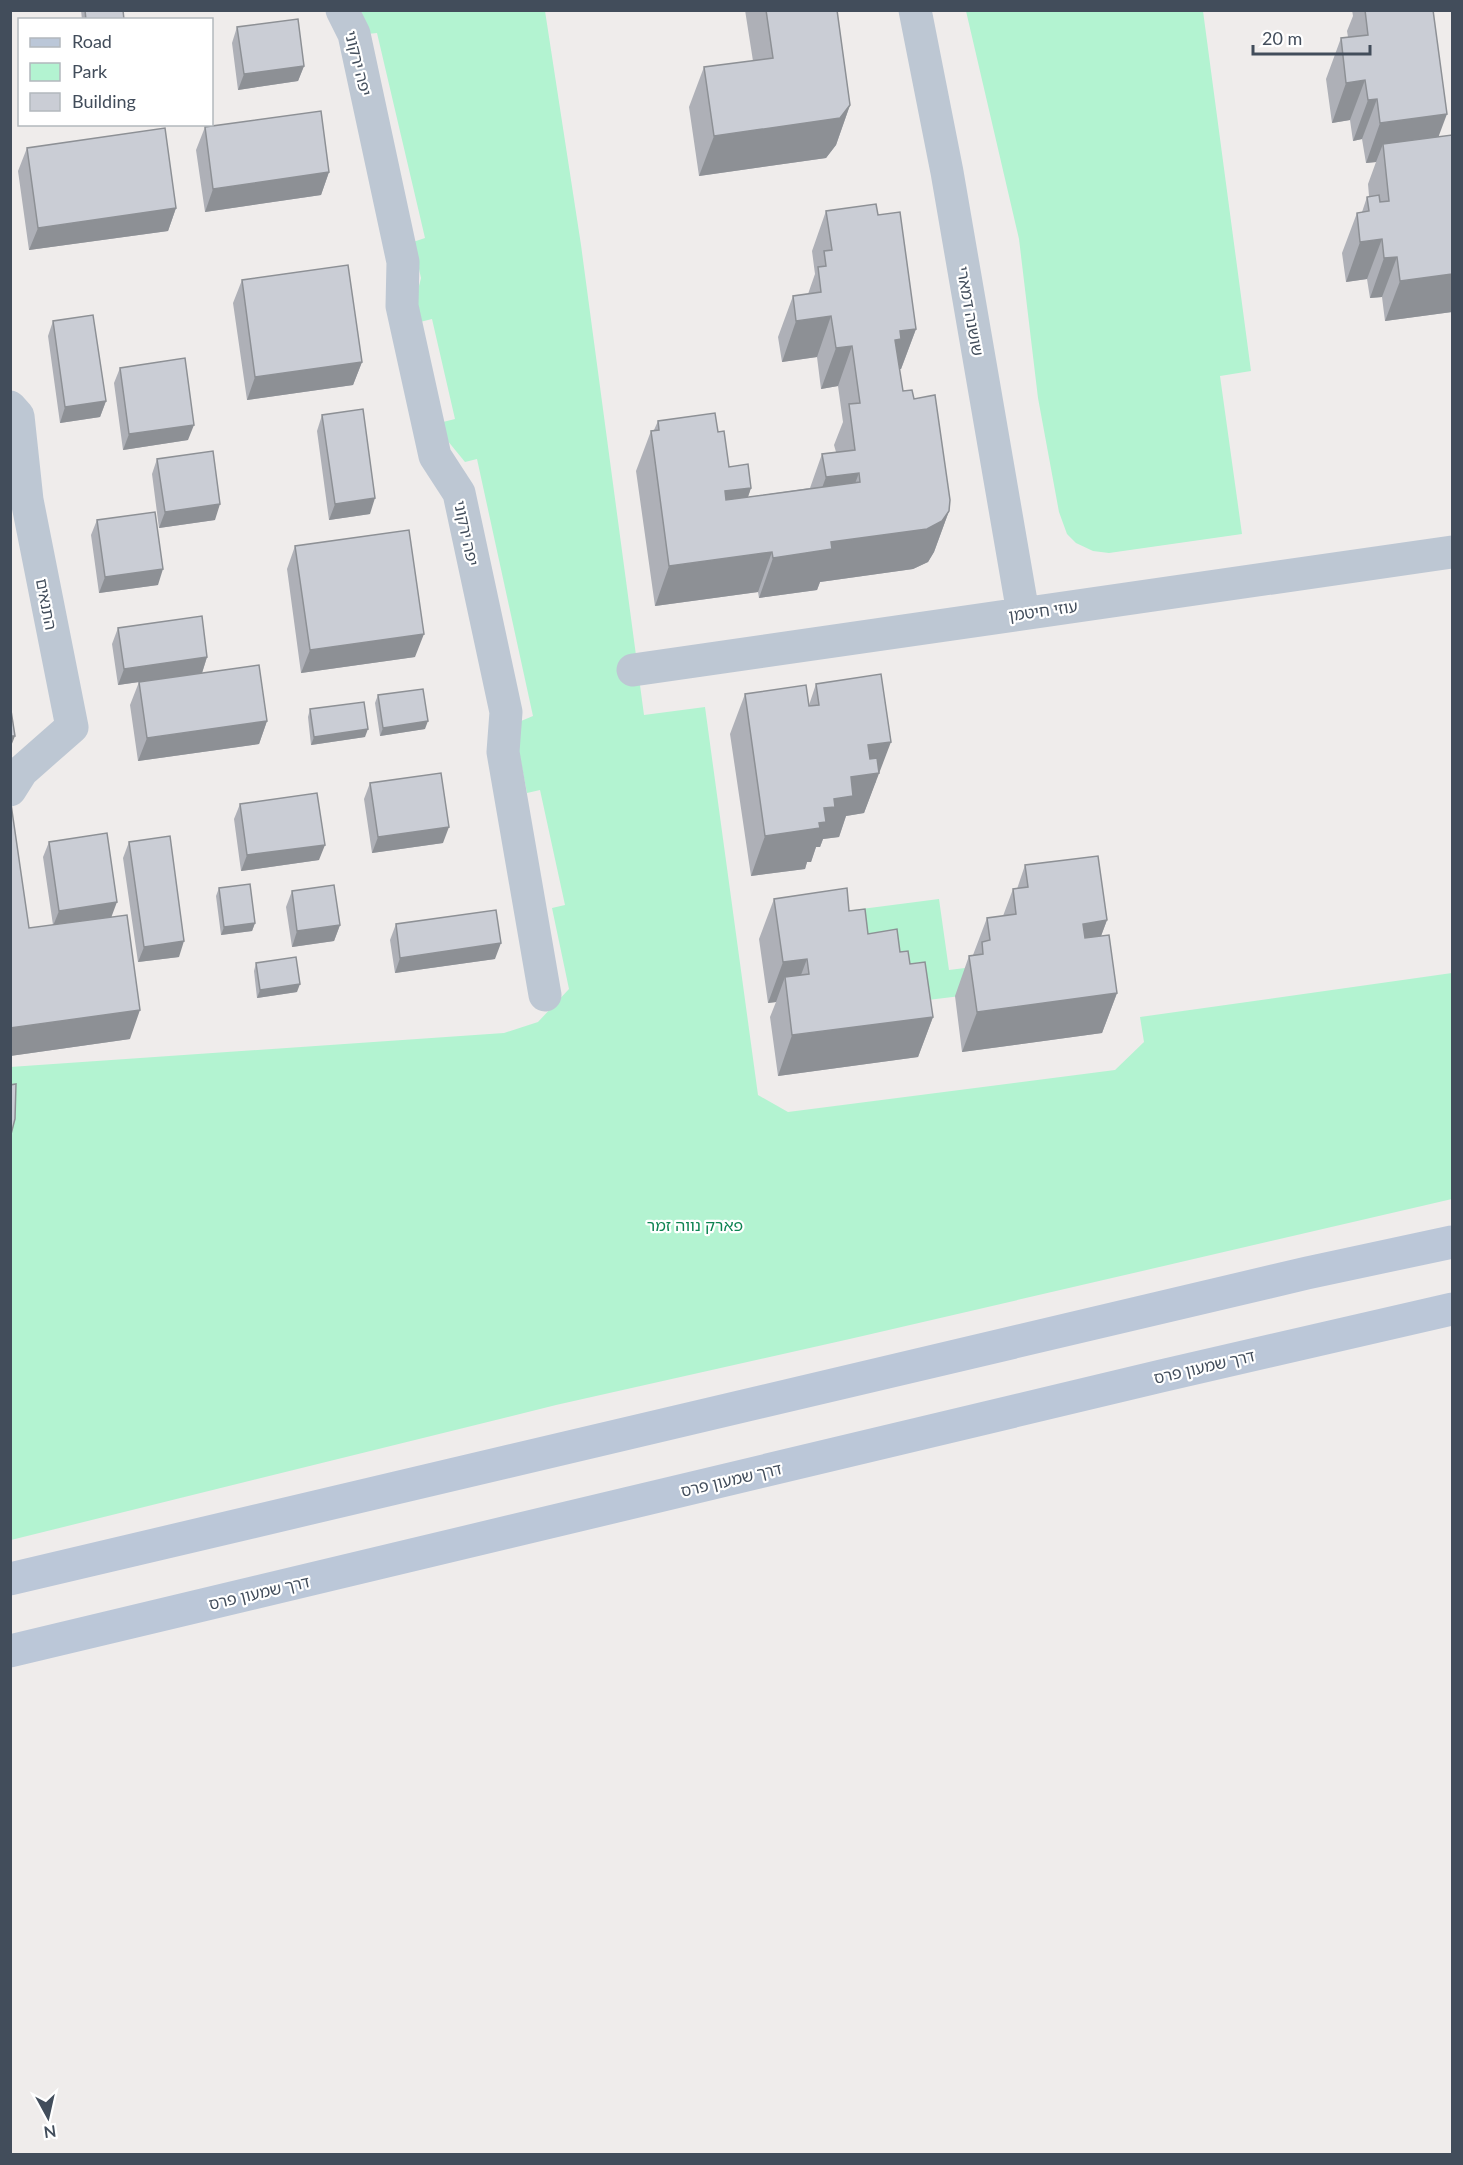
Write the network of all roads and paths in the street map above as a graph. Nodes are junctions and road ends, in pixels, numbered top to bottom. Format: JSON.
{"nodes":[{"id":1,"x":342,"y":10,"type":"edge"},
{"id":2,"x":915,"y":10,"type":"edge"},
{"id":3,"x":14,"y":412,"type":"edge"},
{"id":4,"x":1452,"y":552,"type":"edge"},
{"id":5,"x":1023,"y":613,"type":"junction"},
{"id":6,"x":633,"y":669,"type":"dead end"},
{"id":7,"x":16,"y":781,"type":"edge"},
{"id":8,"x":545,"y":995,"type":"dead end"},
{"id":9,"x":1452,"y":1242,"type":"edge"},
{"id":10,"x":1452,"y":1309,"type":"edge"},
{"id":11,"x":10,"y":1579,"type":"edge"},
{"id":12,"x":10,"y":1651,"type":"edge"}],
"edges":[{"from":1,"to":8,"type":"street","name":"יפה ירקוני"},
{"from":2,"to":5,"type":"street","name":"שושנה דמארי"},
{"from":3,"to":7,"type":"street","name":"התנאים"},
{"from":4,"to":5,"type":"street","name":"עוזי חיטמן"},
{"from":5,"to":6,"type":"street","name":"עוזי חיטמן"},
{"from":9,"to":11,"type":"street"},
{"from":10,"to":12,"type":"street","name":"דרך שמעון פרס"}]}
